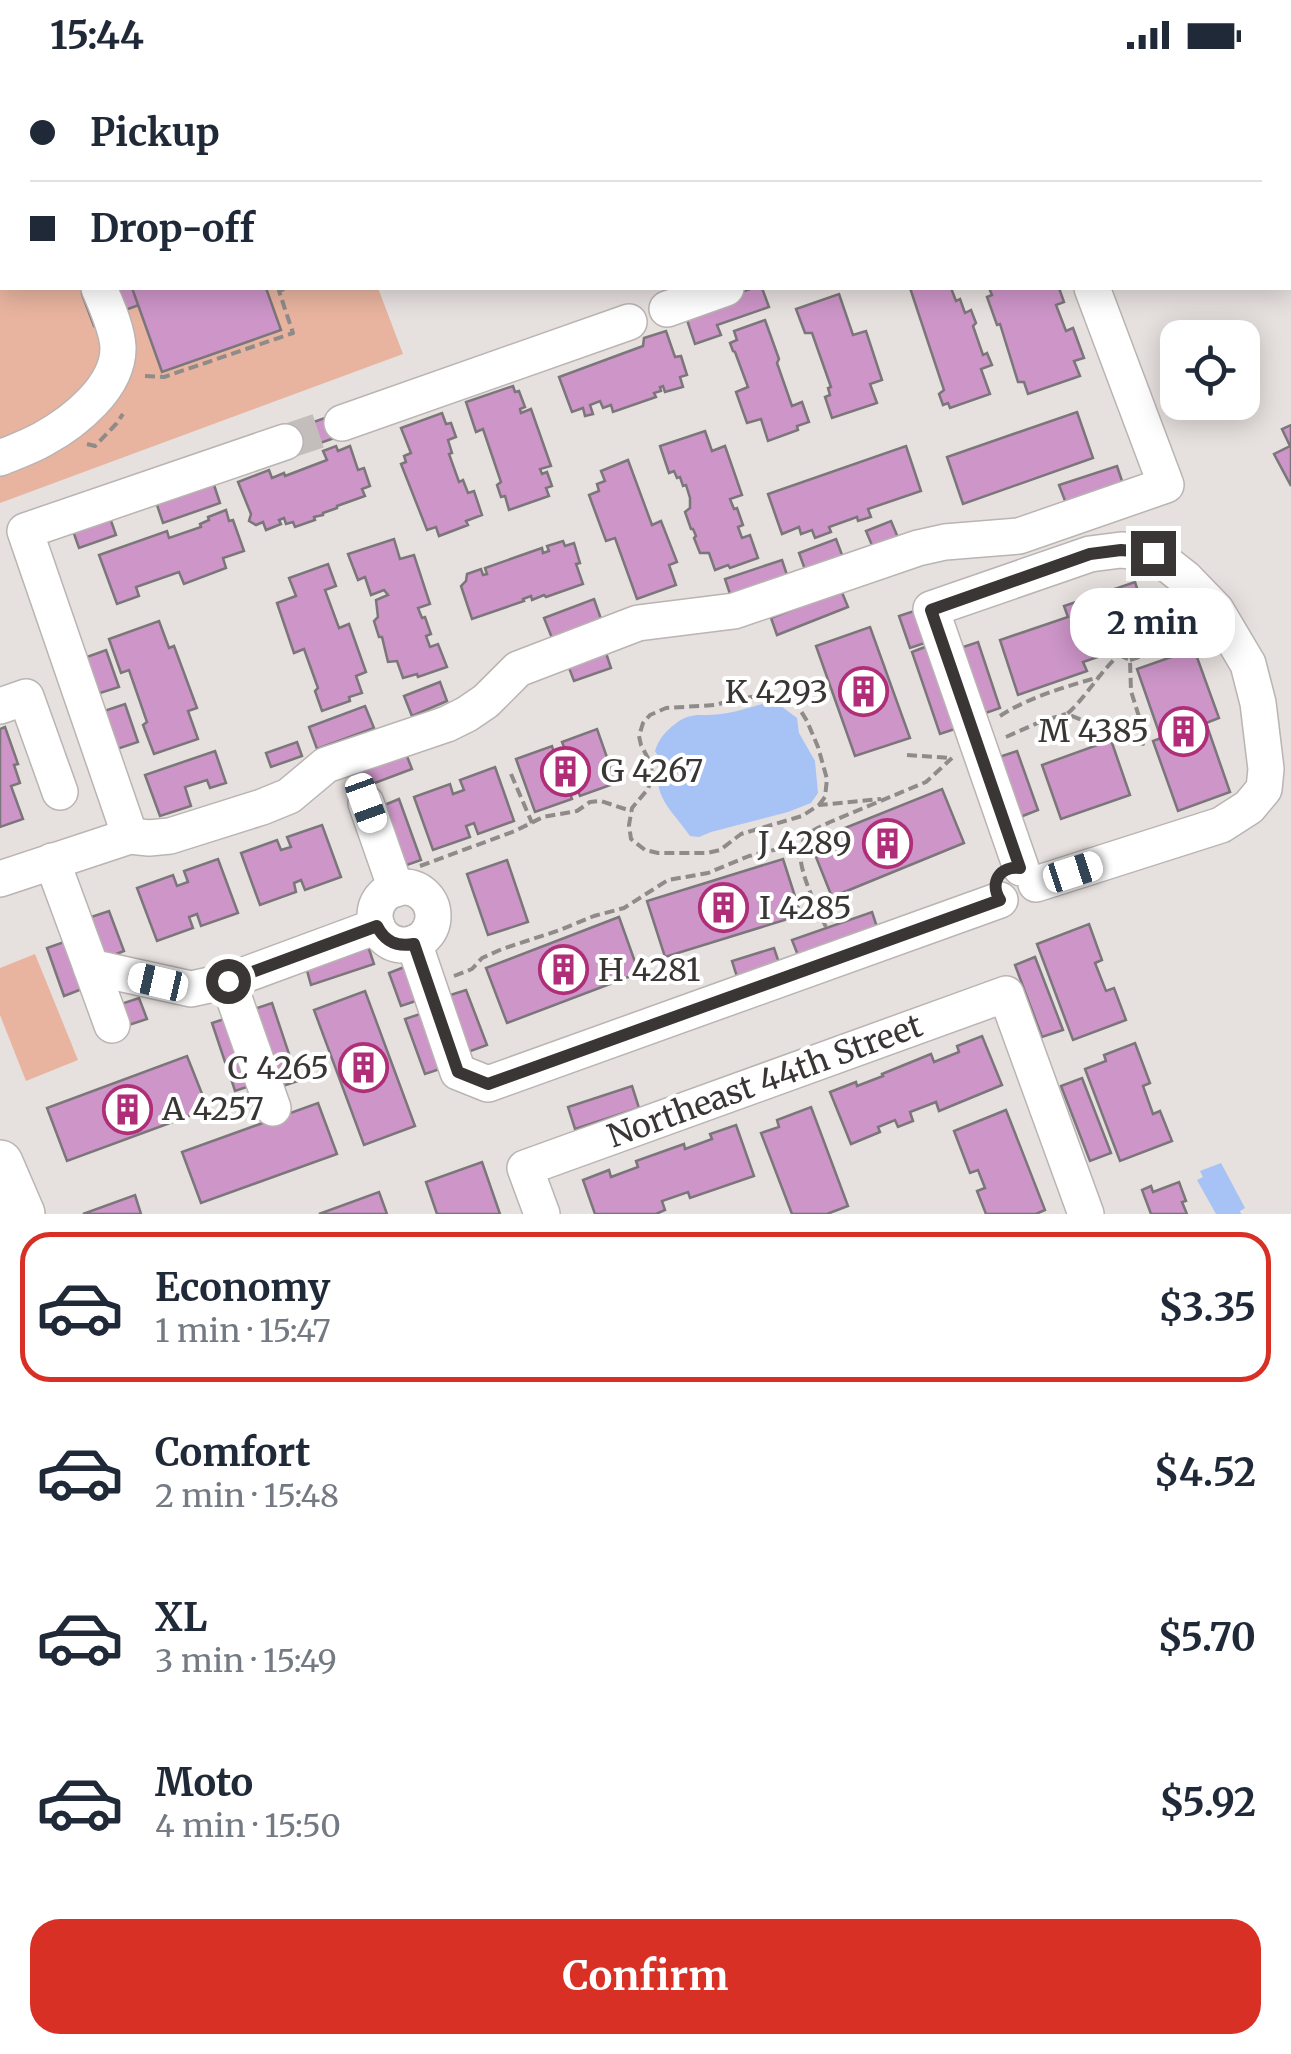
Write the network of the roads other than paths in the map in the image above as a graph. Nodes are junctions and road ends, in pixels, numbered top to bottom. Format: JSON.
{"nodes":[{"id":1,"x":100,"y":290,"type":"edge"},
{"id":2,"x":720,"y":290,"type":"edge"},
{"id":3,"x":1093,"y":290,"type":"edge"},
{"id":4,"x":667,"y":308,"type":"dead end"},
{"id":5,"x":629,"y":322,"type":"dead end"},
{"id":6,"x":342,"y":423,"type":"tunnel mouth"},
{"id":7,"x":285,"y":442,"type":"tunnel mouth"},
{"id":8,"x":0,"y":458,"type":"edge"},
{"id":9,"x":0,"y":706,"type":"edge"},
{"id":10,"x":60,"y":792,"type":"dead end"},
{"id":11,"x":366,"y":803,"type":"dead end"},
{"id":12,"x":130,"y":836,"type":"junction"},
{"id":13,"x":52,"y":861,"type":"junction"},
{"id":14,"x":1028,"y":876,"type":"junction"},
{"id":15,"x":0,"y":879,"type":"edge"},
{"id":16,"x":394,"y":883,"type":"junction"},
{"id":17,"x":377,"y":926,"type":"junction"},
{"id":18,"x":414,"y":944,"type":"junction"},
{"id":19,"x":91,"y":967,"type":"junction"},
{"id":20,"x":228,"y":981,"type":"junction"},
{"id":21,"x":112,"y":1025,"type":"dead end"},
{"id":22,"x":273,"y":1108,"type":"dead end"},
{"id":23,"x":0,"y":1162,"type":"edge"},
{"id":24,"x":22,"y":1214,"type":"edge"},
{"id":25,"x":542,"y":1214,"type":"edge"},
{"id":26,"x":1086,"y":1214,"type":"edge"}],
"edges":[{"from":1,"to":8,"type":"street"},
{"from":2,"to":4,"type":"street"},
{"from":3,"to":12,"type":"street"},
{"from":5,"to":6,"type":"street"},
{"from":7,"to":12,"type":"street"},
{"from":9,"to":10,"type":"street"},
{"from":11,"to":16,"type":"street"},
{"from":12,"to":13,"type":"street"},
{"from":13,"to":15,"type":"street"},
{"from":13,"to":19,"type":"street"},
{"from":14,"to":14,"type":"street"},
{"from":14,"to":18,"type":"street"},
{"from":16,"to":17,"type":"street"},
{"from":16,"to":18,"type":"street"},
{"from":17,"to":18,"type":"street"},
{"from":17,"to":20,"type":"street"},
{"from":19,"to":20,"type":"street"},
{"from":19,"to":21,"type":"street"},
{"from":20,"to":22,"type":"street"},
{"from":23,"to":24,"type":"main road"},
{"from":25,"to":26,"type":"street","name":"Northeast 44th Street"}]}
